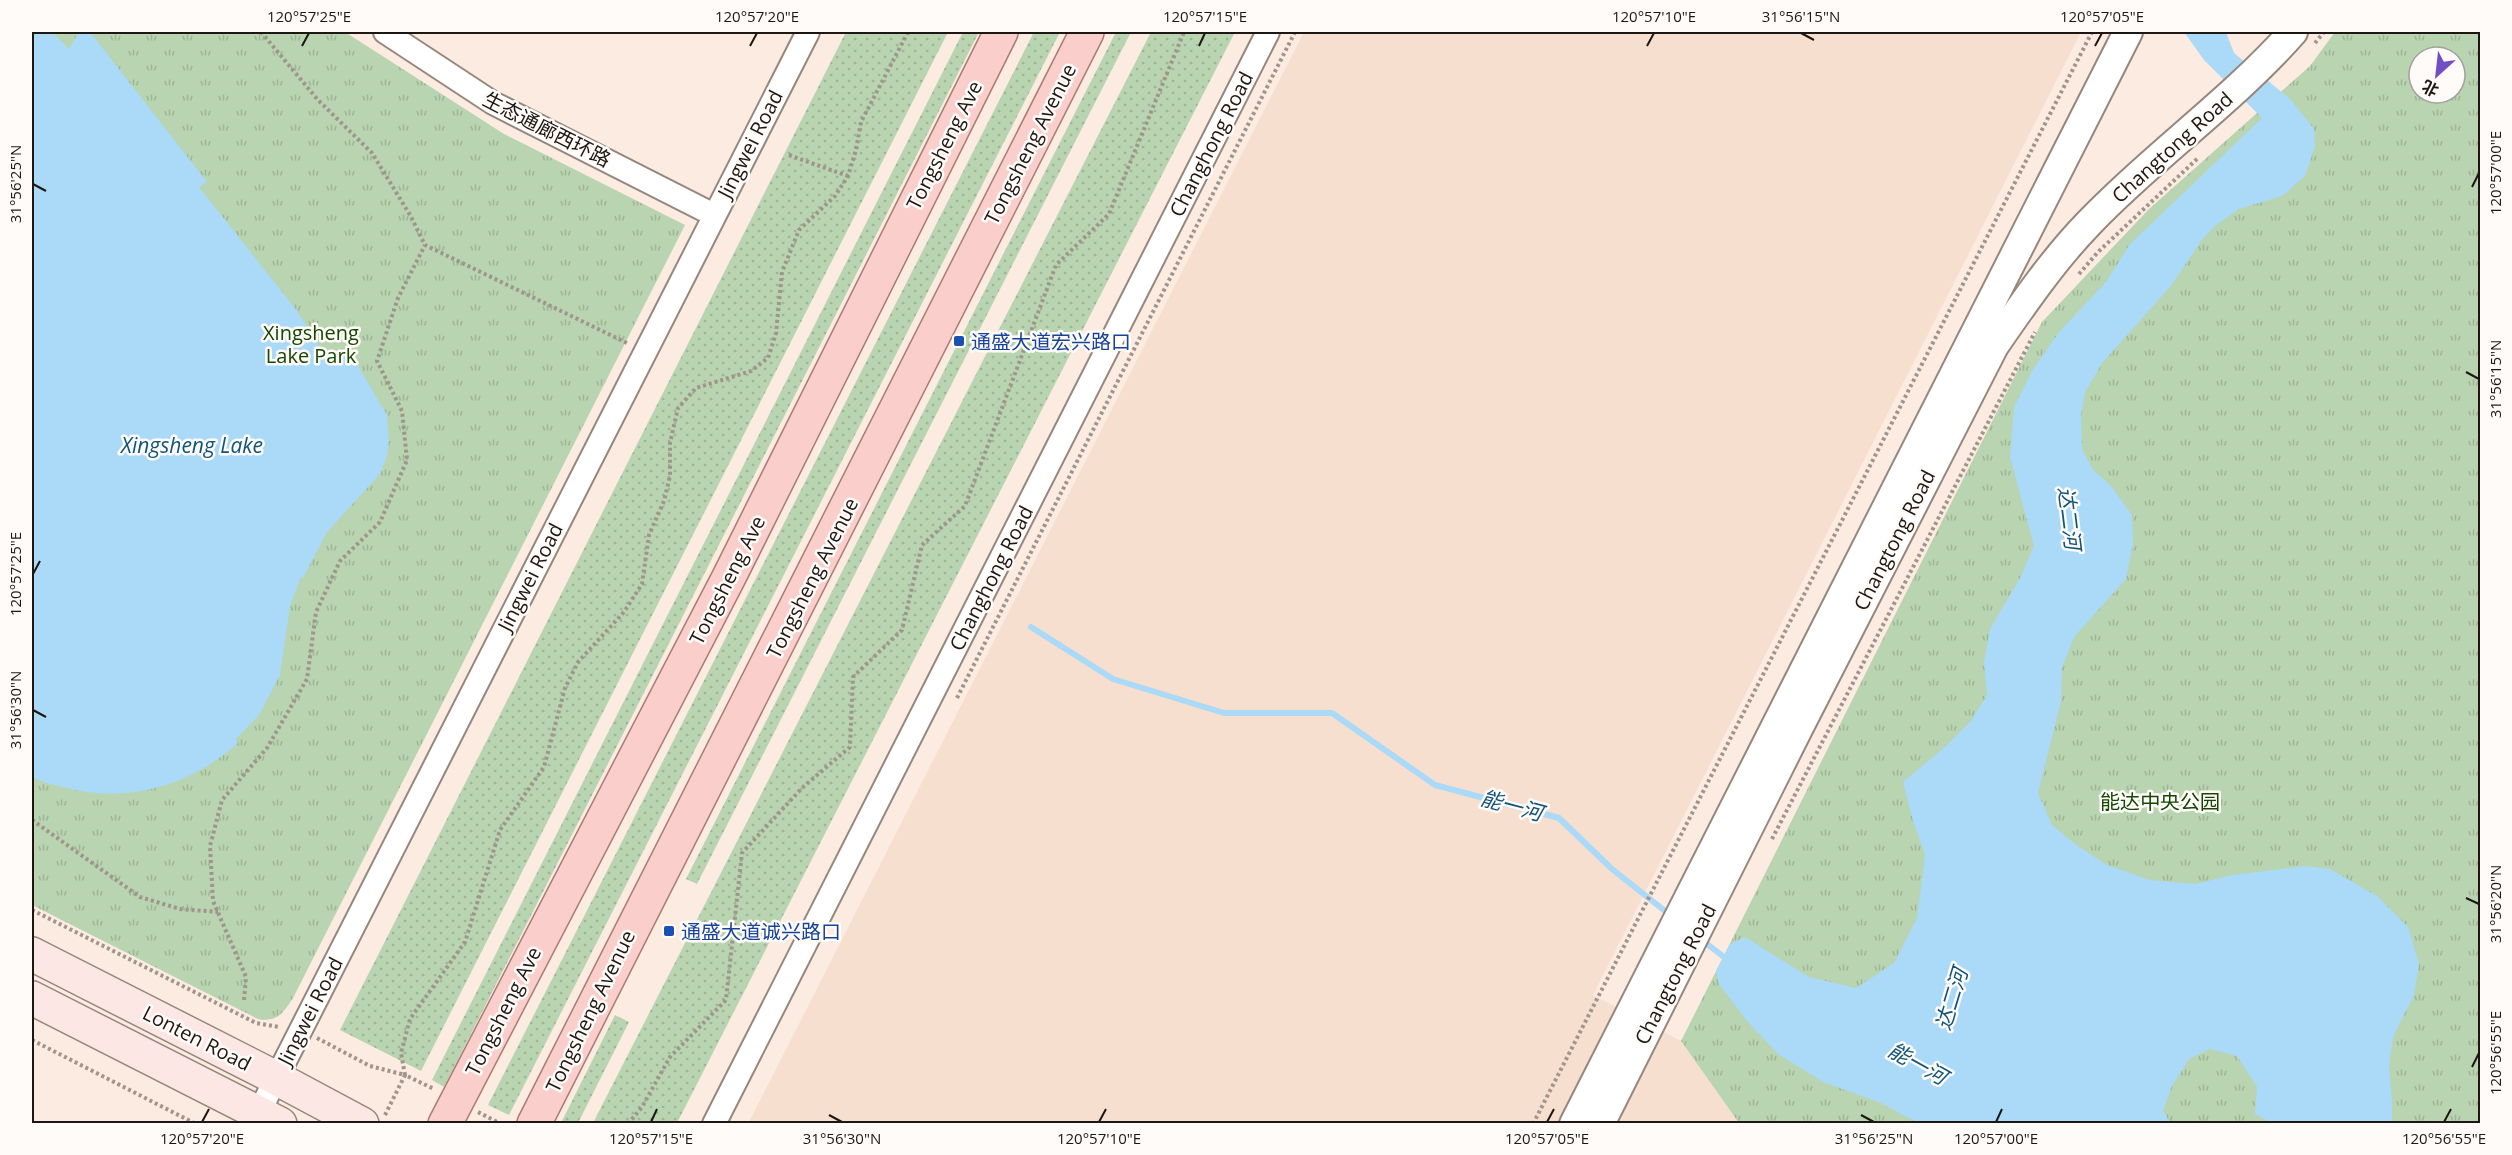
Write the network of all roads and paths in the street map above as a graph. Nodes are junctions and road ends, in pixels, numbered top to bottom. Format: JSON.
{"nodes":[{"id":1,"x":261,"y":32,"type":"edge"},
{"id":2,"x":385,"y":32,"type":"edge"},
{"id":3,"x":808,"y":32,"type":"edge"},
{"id":4,"x":908,"y":32,"type":"edge"},
{"id":5,"x":1001,"y":32,"type":"edge"},
{"id":6,"x":1087,"y":32,"type":"edge"},
{"id":7,"x":1184,"y":32,"type":"edge"},
{"id":8,"x":1268,"y":32,"type":"edge"},
{"id":9,"x":1295,"y":32,"type":"edge"},
{"id":10,"x":2092,"y":32,"type":"edge"},
{"id":11,"x":2128,"y":32,"type":"edge"},
{"id":12,"x":2293,"y":32,"type":"edge"},
{"id":13,"x":2204,"y":152,"type":"dead end"},
{"id":14,"x":789,"y":155,"type":"dead end"},
{"id":15,"x":848,"y":176,"type":"junction"},
{"id":16,"x":714,"y":215,"type":"junction"},
{"id":17,"x":425,"y":245,"type":"junction"},
{"id":18,"x":2075,"y":278,"type":"dead end"},
{"id":19,"x":2040,"y":323,"type":"dead end"},
{"id":20,"x":629,"y":344,"type":"dead end"},
{"id":21,"x":956,"y":699,"type":"dead end"},
{"id":22,"x":32,"y":820,"type":"edge"},
{"id":23,"x":1769,"y":846,"type":"dead end"},
{"id":24,"x":32,"y":910,"type":"edge"},
{"id":25,"x":218,"y":912,"type":"junction"},
{"id":26,"x":32,"y":954,"type":"edge"},
{"id":27,"x":32,"y":998,"type":"edge"},
{"id":28,"x":244,"y":1000,"type":"dead end"},
{"id":29,"x":311,"y":1035,"type":"dead end"},
{"id":30,"x":275,"y":1038,"type":"dead end"},
{"id":31,"x":32,"y":1040,"type":"edge"},
{"id":32,"x":276,"y":1078,"type":"junction"},
{"id":33,"x":264,"y":1120,"type":"edge"},
{"id":34,"x":196,"y":1124,"type":"edge"},
{"id":35,"x":362,"y":1124,"type":"edge"},
{"id":36,"x":445,"y":1124,"type":"edge"},
{"id":37,"x":534,"y":1124,"type":"edge"},
{"id":38,"x":628,"y":1124,"type":"edge"},
{"id":39,"x":714,"y":1124,"type":"edge"},
{"id":40,"x":1533,"y":1124,"type":"edge"},
{"id":41,"x":1574,"y":1124,"type":"edge"},
{"id":42,"x":1600,"y":1124,"type":"edge"}],
"edges":[{"from":1,"to":17,"type":"path"},
{"from":2,"to":16,"type":"street","name":"生态通廊西环路"},
{"from":3,"to":16,"type":"street","name":"Jingwei Road"},
{"from":4,"to":15,"type":"path"},
{"from":5,"to":36,"type":"main road","name":"Tongsheng Ave"},
{"from":6,"to":37,"type":"main road","name":"Tongsheng Avenue"},
{"from":7,"to":38,"type":"path"},
{"from":8,"to":39,"type":"street","name":"Changhong Road"},
{"from":9,"to":21,"type":"path"},
{"from":10,"to":40,"type":"path"},
{"from":11,"to":41,"type":"street","name":"Changtong Road"},
{"from":12,"to":42,"type":"street","name":"Changtong Road"},
{"from":13,"to":18,"type":"path"},
{"from":14,"to":15,"type":"path"},
{"from":15,"to":29,"type":"path"},
{"from":16,"to":32,"type":"street","name":"Jingwei Road"},
{"from":17,"to":20,"type":"path"},
{"from":17,"to":25,"type":"path"},
{"from":19,"to":23,"type":"path"},
{"from":22,"to":25,"type":"path"},
{"from":24,"to":30,"type":"path"},
{"from":25,"to":28,"type":"path"},
{"from":26,"to":32,"type":"main road","name":"Lonten Road"},
{"from":27,"to":33,"type":"main road","name":"Lonten Road"},
{"from":31,"to":34,"type":"path"},
{"from":32,"to":33,"type":"street","name":"Jingwei Road"},
{"from":32,"to":35,"type":"main road","name":"Lonten Road"}]}
